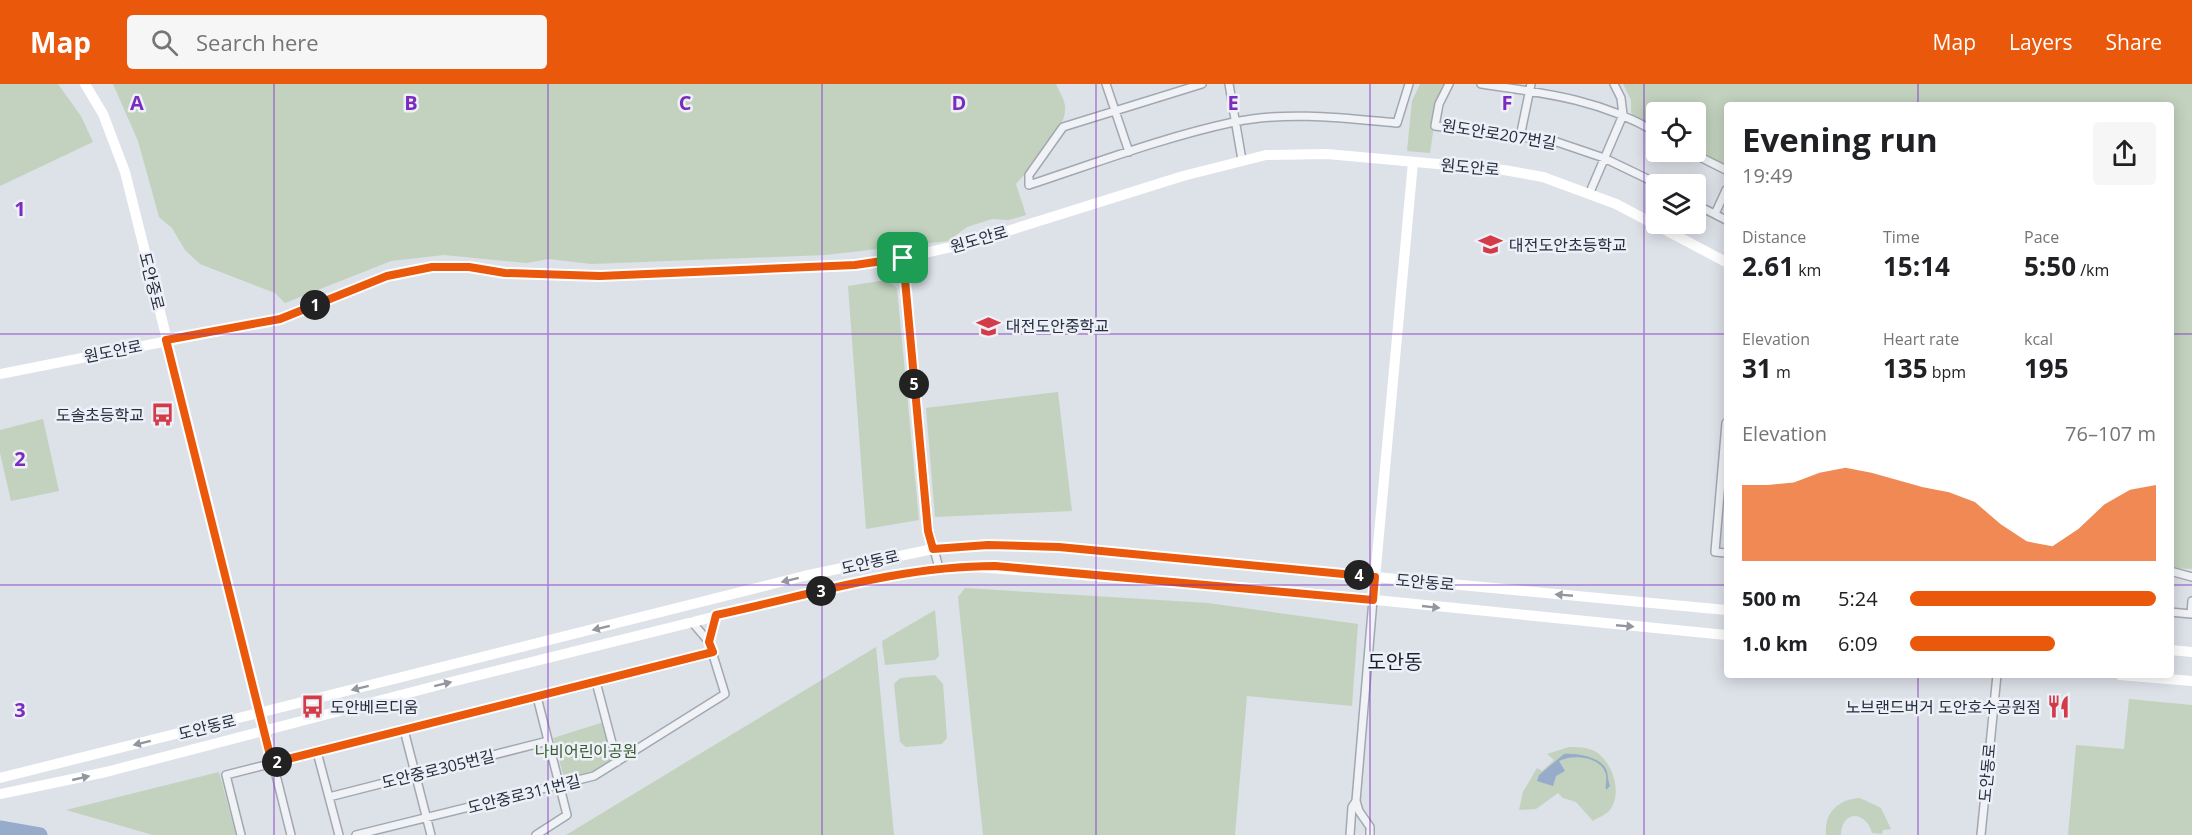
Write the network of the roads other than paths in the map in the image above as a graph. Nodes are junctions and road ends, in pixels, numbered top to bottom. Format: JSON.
{"nodes":[{"id":1,"x":85,"y":84,"type":"edge"},
{"id":2,"x":1106,"y":84,"type":"edge"},
{"id":3,"x":1202,"y":84,"type":"edge"},
{"id":4,"x":1229,"y":84,"type":"edge"},
{"id":5,"x":1409,"y":84,"type":"edge"},
{"id":6,"x":1449,"y":84,"type":"edge"},
{"id":7,"x":1480,"y":84,"type":"edge"},
{"id":8,"x":1614,"y":84,"type":"edge"},
{"id":9,"x":1531,"y":86,"type":"edge"},
{"id":10,"x":1115,"y":110,"type":"junction"},
{"id":11,"x":1623,"y":116,"type":"junction"},
{"id":12,"x":1234,"y":122,"type":"junction"},
{"id":13,"x":1646,"y":127,"type":"edge"},
{"id":14,"x":1520,"y":138,"type":"junction"},
{"id":15,"x":1129,"y":152,"type":"junction"},
{"id":16,"x":1604,"y":158,"type":"junction"},
{"id":17,"x":1242,"y":160,"type":"junction"},
{"id":18,"x":1706,"y":160,"type":"edge"},
{"id":19,"x":1413,"y":162,"type":"junction"},
{"id":20,"x":1724,"y":169,"type":"edge"},
{"id":21,"x":1646,"y":178,"type":"edge"},
{"id":22,"x":1590,"y":192,"type":"junction"},
{"id":23,"x":1724,"y":194,"type":"edge"},
{"id":24,"x":1706,"y":210,"type":"edge"},
{"id":25,"x":1715,"y":214,"type":"junction"},
{"id":26,"x":1724,"y":219,"type":"edge"},
{"id":27,"x":903,"y":258,"type":"junction"},
{"id":28,"x":1724,"y":261,"type":"edge"},
{"id":29,"x":166,"y":340,"type":"junction"},
{"id":30,"x":0,"y":374,"type":"edge"},
{"id":31,"x":1724,"y":468,"type":"edge"},
{"id":32,"x":933,"y":549,"type":"junction"},
{"id":33,"x":1724,"y":553,"type":"edge"},
{"id":34,"x":939,"y":568,"type":"junction"},
{"id":35,"x":2174,"y":572,"type":"edge"},
{"id":36,"x":1375,"y":577,"type":"junction"},
{"id":37,"x":2192,"y":577,"type":"edge"},
{"id":38,"x":1373,"y":600,"type":"junction"},
{"id":39,"x":2192,"y":601,"type":"edge"},
{"id":40,"x":1724,"y":610,"type":"edge"},
{"id":41,"x":2174,"y":612,"type":"edge"},
{"id":42,"x":716,"y":615,"type":"junction"},
{"id":43,"x":691,"y":622,"type":"junction"},
{"id":44,"x":1724,"y":635,"type":"edge"},
{"id":45,"x":709,"y":642,"type":"junction"},
{"id":46,"x":2174,"y":650,"type":"edge"},
{"id":47,"x":713,"y":652,"type":"junction"},
{"id":48,"x":2192,"y":652,"type":"edge"},
{"id":49,"x":1997,"y":678,"type":"edge"},
{"id":50,"x":2156,"y":678,"type":"edge"},
{"id":51,"x":2192,"y":681,"type":"edge"},
{"id":52,"x":596,"y":682,"type":"junction"},
{"id":53,"x":537,"y":697,"type":"junction"},
{"id":54,"x":260,"y":714,"type":"junction"},
{"id":55,"x":404,"y":730,"type":"junction"},
{"id":56,"x":264,"y":731,"type":"junction"},
{"id":57,"x":548,"y":741,"type":"junction"},
{"id":58,"x":317,"y":752,"type":"junction"},
{"id":59,"x":617,"y":762,"type":"junction"},
{"id":60,"x":272,"y":763,"type":"junction"},
{"id":61,"x":416,"y":775,"type":"junction"},
{"id":62,"x":0,"y":778,"type":"edge"},
{"id":63,"x":559,"y":785,"type":"junction"},
{"id":64,"x":0,"y":794,"type":"edge"},
{"id":65,"x":329,"y":797,"type":"junction"},
{"id":66,"x":1356,"y":801,"type":"junction"},
{"id":67,"x":427,"y":818,"type":"junction"},
{"id":68,"x":241,"y":835,"type":"edge"},
{"id":69,"x":291,"y":835,"type":"edge"},
{"id":70,"x":339,"y":835,"type":"edge"},
{"id":71,"x":357,"y":835,"type":"edge"},
{"id":72,"x":431,"y":835,"type":"edge"},
{"id":73,"x":536,"y":835,"type":"edge"},
{"id":74,"x":1350,"y":835,"type":"edge"},
{"id":75,"x":1370,"y":835,"type":"edge"},
{"id":76,"x":1981,"y":835,"type":"edge"}],
"edges":[{"from":1,"to":29,"type":"main road","name":"도안중로"},
{"from":2,"to":10,"type":"street"},
{"from":3,"to":10,"type":"street"},
{"from":4,"to":12,"type":"street"},
{"from":5,"to":12,"type":"street"},
{"from":6,"to":14,"type":"street","name":"원도안로207번길"},
{"from":7,"to":9,"type":"street"},
{"from":8,"to":11,"type":"street"},
{"from":9,"to":11,"type":"street"},
{"from":9,"to":14,"type":"street"},
{"from":10,"to":15,"type":"street"},
{"from":10,"to":15,"type":"street"},
{"from":11,"to":13,"type":"street"},
{"from":11,"to":16,"type":"street"},
{"from":12,"to":15,"type":"street"},
{"from":12,"to":17,"type":"street"},
{"from":14,"to":16,"type":"street","name":"원도안로207번길"},
{"from":16,"to":21,"type":"street","name":"원도안로207번길"},
{"from":16,"to":22,"type":"street"},
{"from":17,"to":19,"type":"main road","name":"원도안로"},
{"from":17,"to":27,"type":"main road","name":"원도안로"},
{"from":18,"to":20,"type":"street"},
{"from":19,"to":22,"type":"main road","name":"원도안로"},
{"from":19,"to":36,"type":"main road"},
{"from":22,"to":28,"type":"main road","name":"원도안로"},
{"from":23,"to":25,"type":"street"},
{"from":24,"to":25,"type":"street"},
{"from":25,"to":26,"type":"street"},
{"from":27,"to":29,"type":"main road","name":"원도안로"},
{"from":27,"to":32,"type":"street"},
{"from":29,"to":30,"type":"main road","name":"원도안로"},
{"from":29,"to":54,"type":"main road","name":"도안중로"},
{"from":31,"to":33,"type":"street"},
{"from":32,"to":34,"type":"street"},
{"from":32,"to":36,"type":"main road","name":"도안동로"},
{"from":32,"to":54,"type":"main road","name":"도안동로","one_way":true},
{"from":34,"to":38,"type":"main road","name":"도안동로"},
{"from":34,"to":42,"type":"main road","name":"도안동로"},
{"from":35,"to":37,"type":"street"},
{"from":36,"to":38,"type":"main road"},
{"from":40,"to":36,"type":"main road","name":"도안동로","one_way":true},
{"from":38,"to":44,"type":"main road","name":"도안동로","one_way":true},
{"from":38,"to":66,"type":"street","name":"도안동로"},
{"from":39,"to":41,"type":"street"},
{"from":42,"to":43,"type":"main road","name":"도안동로"},
{"from":42,"to":45,"type":"street"},
{"from":43,"to":45,"type":"street"},
{"from":56,"to":43,"type":"main road","name":"도안동로","one_way":true},
{"from":45,"to":47,"type":"street","name":"도안중로311번길"},
{"from":46,"to":48,"type":"main road"},
{"from":47,"to":52,"type":"street"},
{"from":47,"to":59,"type":"street","name":"도안중로311번길"},
{"from":49,"to":76,"type":"street","name":"도안동로"},
{"from":50,"to":51,"type":"main road"},
{"from":52,"to":53,"type":"street"},
{"from":52,"to":59,"type":"street"},
{"from":53,"to":55,"type":"street"},
{"from":53,"to":57,"type":"street"},
{"from":54,"to":56,"type":"main road","name":"도안중로"},
{"from":54,"to":62,"type":"main road","name":"도안동로","one_way":true},
{"from":55,"to":58,"type":"street"},
{"from":55,"to":61,"type":"street"},
{"from":56,"to":60,"type":"street","name":"도안중로"},
{"from":64,"to":56,"type":"main road","name":"도안동로","one_way":true},
{"from":57,"to":61,"type":"street","name":"도안중로305번길"},
{"from":57,"to":63,"type":"street"},
{"from":58,"to":60,"type":"street"},
{"from":58,"to":65,"type":"street"},
{"from":59,"to":63,"type":"street","name":"도안중로311번길"},
{"from":60,"to":68,"type":"street"},
{"from":60,"to":69,"type":"street","name":"도안중로"},
{"from":61,"to":65,"type":"street","name":"도안중로305번길"},
{"from":61,"to":67,"type":"street"},
{"from":63,"to":67,"type":"street","name":"도안중로311번길"},
{"from":63,"to":73,"type":"street"},
{"from":65,"to":70,"type":"street"},
{"from":66,"to":74,"type":"street","name":"도안동로"},
{"from":66,"to":75,"type":"street"},
{"from":67,"to":71,"type":"street","name":"도안중로311번길"},
{"from":67,"to":72,"type":"street"}]}
